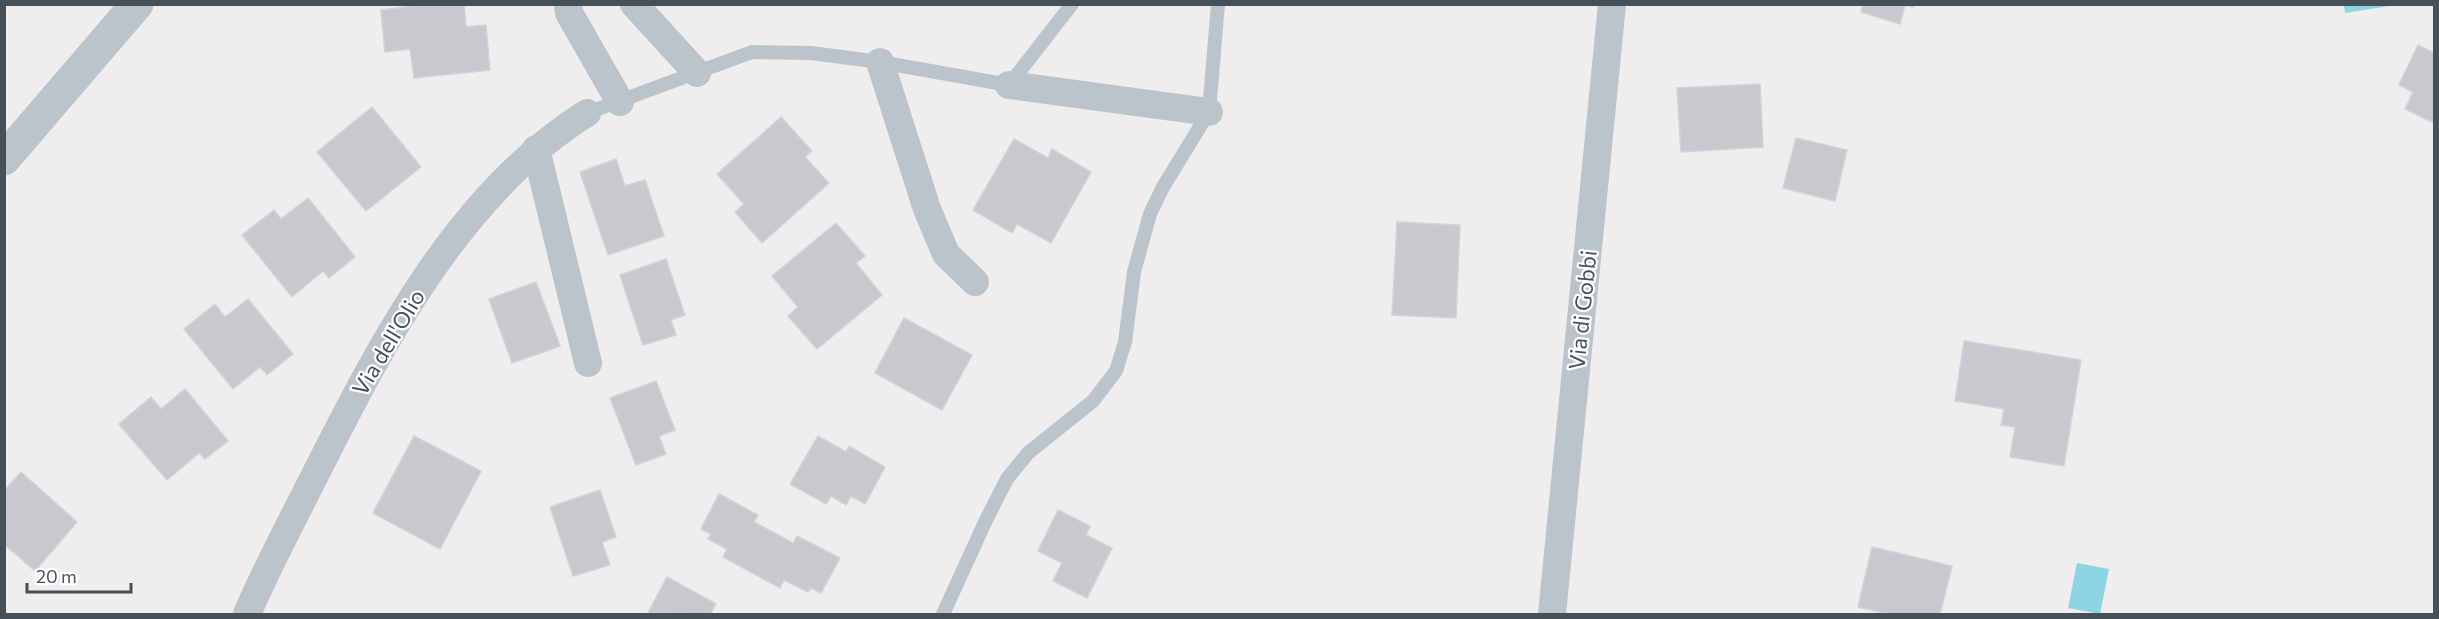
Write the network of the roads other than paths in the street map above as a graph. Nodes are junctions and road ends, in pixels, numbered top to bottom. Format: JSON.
{"nodes":[{"id":1,"x":137,"y":4,"type":"edge"},
{"id":2,"x":568,"y":4,"type":"edge"},
{"id":3,"x":634,"y":4,"type":"edge"},
{"id":4,"x":1072,"y":4,"type":"edge"},
{"id":5,"x":1218,"y":4,"type":"edge"},
{"id":6,"x":1612,"y":4,"type":"edge"},
{"id":7,"x":880,"y":62,"type":"junction"},
{"id":8,"x":698,"y":73,"type":"junction"},
{"id":9,"x":1009,"y":85,"type":"junction"},
{"id":10,"x":620,"y":102,"type":"junction"},
{"id":11,"x":1209,"y":112,"type":"junction"},
{"id":12,"x":588,"y":113,"type":"joint"},
{"id":13,"x":536,"y":149,"type":"junction"},
{"id":14,"x":4,"y":159,"type":"edge"},
{"id":15,"x":975,"y":282,"type":"dead end"},
{"id":16,"x":588,"y":363,"type":"dead end"},
{"id":17,"x":247,"y":615,"type":"edge"},
{"id":18,"x":943,"y":615,"type":"edge"},
{"id":19,"x":1552,"y":615,"type":"edge"}],
"edges":[{"from":1,"to":14,"type":"street"},
{"from":2,"to":10,"type":"street"},
{"from":3,"to":8,"type":"street"},
{"from":4,"to":9,"type":"lane"},
{"from":5,"to":11,"type":"lane"},
{"from":6,"to":19,"type":"street","name":"Via di Gobbi"},
{"from":7,"to":8,"type":"lane"},
{"from":7,"to":9,"type":"lane"},
{"from":7,"to":15,"type":"street"},
{"from":8,"to":10,"type":"lane"},
{"from":9,"to":11,"type":"street"},
{"from":10,"to":12,"type":"lane"},
{"from":11,"to":18,"type":"lane"},
{"from":12,"to":13,"type":"street","name":"Via dell'Olio"},
{"from":13,"to":16,"type":"street"},
{"from":13,"to":17,"type":"street","name":"Via dell'Olio"}]}
